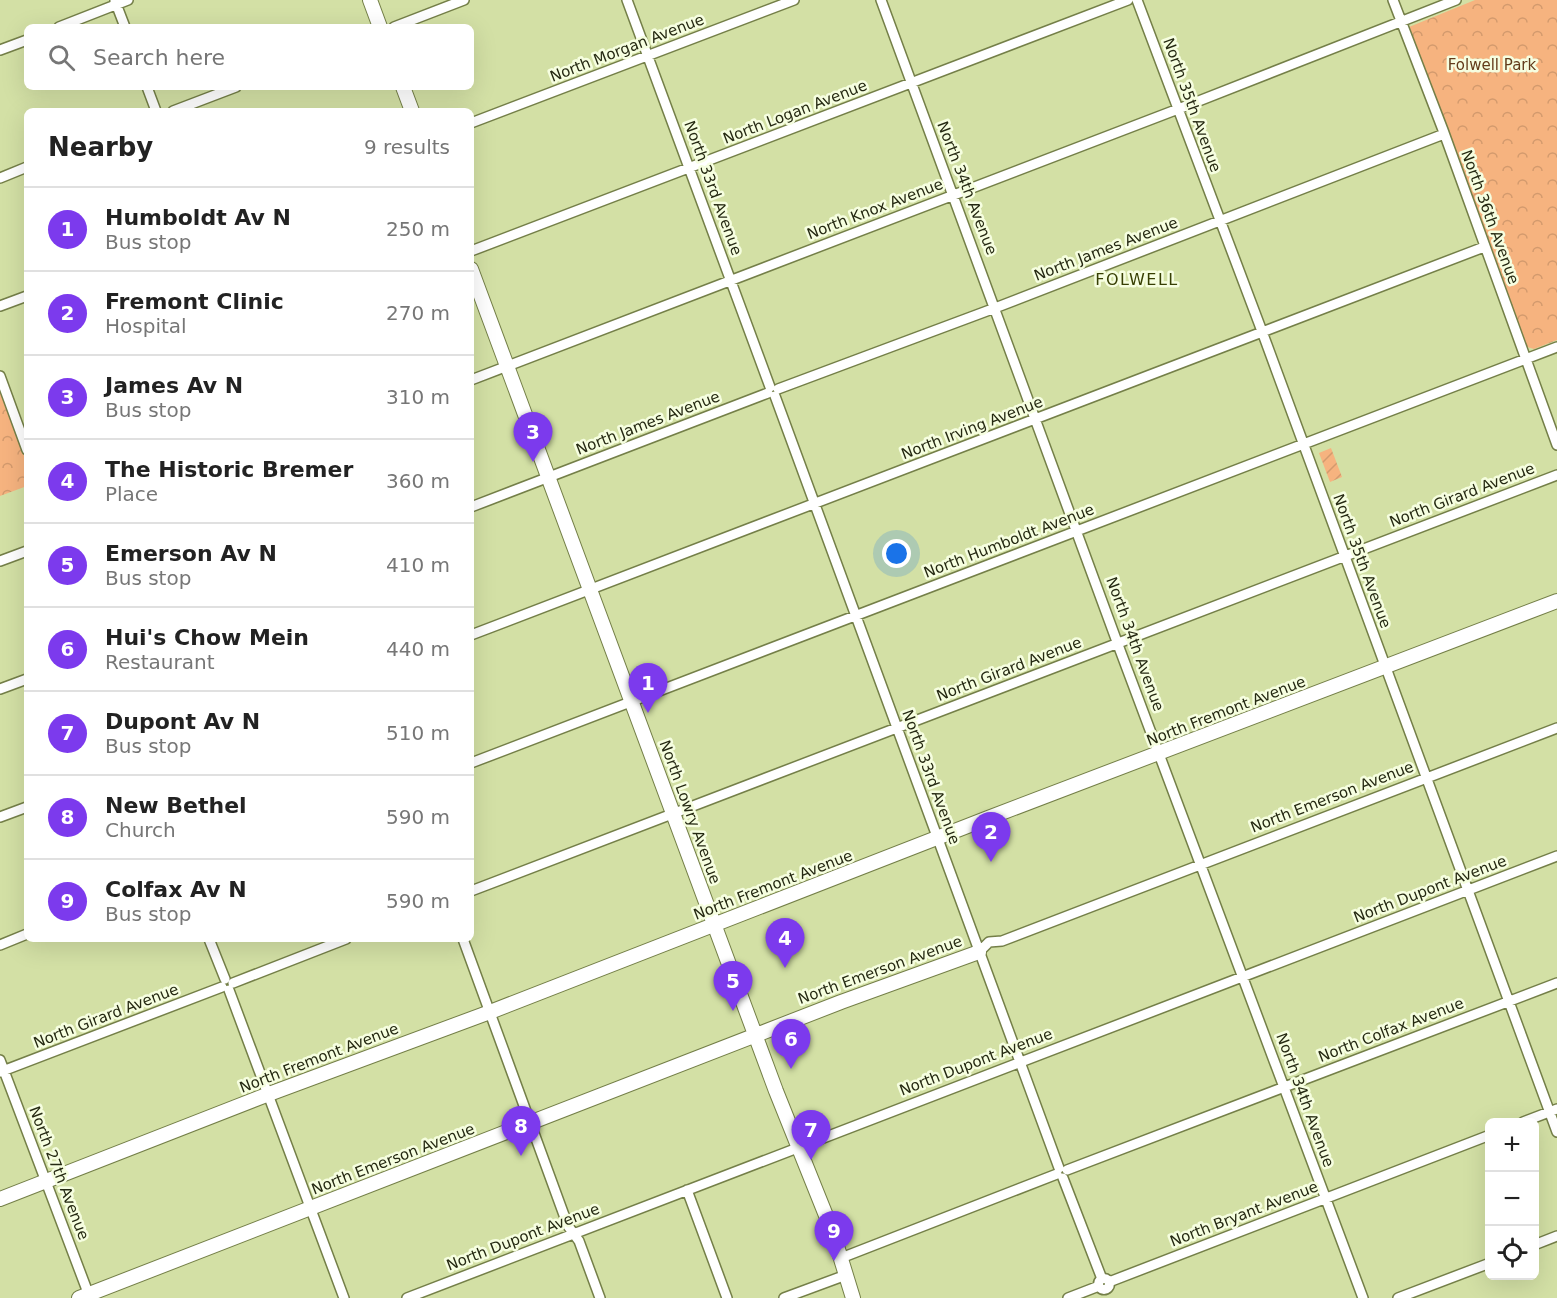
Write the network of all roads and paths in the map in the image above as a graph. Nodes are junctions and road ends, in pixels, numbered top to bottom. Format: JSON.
{"nodes":[{"id":1,"x":129,"y":0,"type":"edge"},
{"id":2,"x":370,"y":0,"type":"edge"},
{"id":3,"x":464,"y":0,"type":"edge"},
{"id":4,"x":627,"y":0,"type":"edge"},
{"id":5,"x":794,"y":0,"type":"edge"},
{"id":6,"x":881,"y":0,"type":"edge"},
{"id":7,"x":1128,"y":0,"type":"edge"},
{"id":8,"x":1137,"y":0,"type":"edge"},
{"id":9,"x":1393,"y":0,"type":"edge"},
{"id":10,"x":1456,"y":0,"type":"edge"},
{"id":11,"x":116,"y":2,"type":"edge"},
{"id":12,"x":1401,"y":22,"type":"junction"},
{"id":13,"x":66,"y":24,"type":"edge"},
{"id":14,"x":124,"y":24,"type":"edge"},
{"id":15,"x":379,"y":24,"type":"edge"},
{"id":16,"x":402,"y":24,"type":"edge"},
{"id":17,"x":24,"y":41,"type":"edge"},
{"id":18,"x":0,"y":50,"type":"edge"},
{"id":19,"x":648,"y":56,"type":"junction"},
{"id":20,"x":912,"y":83,"type":"junction"},
{"id":21,"x":148,"y":90,"type":"edge"},
{"id":22,"x":228,"y":90,"type":"edge"},
{"id":23,"x":404,"y":90,"type":"edge"},
{"id":24,"x":155,"y":108,"type":"edge"},
{"id":25,"x":181,"y":108,"type":"edge"},
{"id":26,"x":411,"y":108,"type":"edge"},
{"id":27,"x":1178,"y":110,"type":"junction"},
{"id":28,"x":474,"y":122,"type":"edge"},
{"id":29,"x":1444,"y":134,"type":"junction"},
{"id":30,"x":24,"y":168,"type":"edge"},
{"id":31,"x":689,"y":168,"type":"junction"},
{"id":32,"x":0,"y":178,"type":"edge"},
{"id":33,"x":953,"y":195,"type":"junction"},
{"id":34,"x":1219,"y":221,"type":"junction"},
{"id":35,"x":1484,"y":247,"type":"junction"},
{"id":36,"x":474,"y":250,"type":"edge"},
{"id":37,"x":474,"y":277,"type":"edge"},
{"id":38,"x":731,"y":281,"type":"junction"},
{"id":39,"x":24,"y":297,"type":"edge"},
{"id":40,"x":0,"y":306,"type":"edge"},
{"id":41,"x":995,"y":308,"type":"junction"},
{"id":42,"x":1262,"y":332,"type":"junction"},
{"id":43,"x":1557,"y":347,"type":"edge"},
{"id":44,"x":1525,"y":359,"type":"junction"},
{"id":45,"x":507,"y":366,"type":"junction"},
{"id":46,"x":0,"y":376,"type":"edge"},
{"id":47,"x":474,"y":379,"type":"edge"},
{"id":48,"x":773,"y":391,"type":"junction"},
{"id":49,"x":1036,"y":419,"type":"junction"},
{"id":50,"x":23,"y":425,"type":"edge"},
{"id":51,"x":1302,"y":445,"type":"junction"},
{"id":52,"x":1557,"y":446,"type":"edge"},
{"id":53,"x":1557,"y":475,"type":"edge"},
{"id":54,"x":549,"y":477,"type":"junction"},
{"id":55,"x":815,"y":504,"type":"junction"},
{"id":56,"x":474,"y":506,"type":"edge"},
{"id":57,"x":1077,"y":531,"type":"junction"},
{"id":58,"x":24,"y":552,"type":"edge"},
{"id":59,"x":1344,"y":556,"type":"junction"},
{"id":60,"x":0,"y":561,"type":"edge"},
{"id":61,"x":590,"y":589,"type":"junction"},
{"id":62,"x":1557,"y":601,"type":"edge"},
{"id":63,"x":856,"y":616,"type":"junction"},
{"id":64,"x":474,"y":634,"type":"edge"},
{"id":65,"x":1118,"y":643,"type":"junction"},
{"id":66,"x":1385,"y":668,"type":"junction"},
{"id":67,"x":24,"y":680,"type":"edge"},
{"id":68,"x":0,"y":689,"type":"edge"},
{"id":69,"x":632,"y":701,"type":"junction"},
{"id":70,"x":897,"y":728,"type":"junction"},
{"id":71,"x":1557,"y":728,"type":"edge"},
{"id":72,"x":1160,"y":754,"type":"junction"},
{"id":73,"x":474,"y":762,"type":"edge"},
{"id":74,"x":1426,"y":778,"type":"junction"},
{"id":75,"x":24,"y":808,"type":"edge"},
{"id":76,"x":672,"y":813,"type":"junction"},
{"id":77,"x":0,"y":817,"type":"edge"},
{"id":78,"x":938,"y":838,"type":"junction"},
{"id":79,"x":1557,"y":856,"type":"edge"},
{"id":80,"x":1201,"y":865,"type":"junction"},
{"id":81,"x":474,"y":890,"type":"edge"},
{"id":82,"x":1467,"y":891,"type":"junction"},
{"id":83,"x":715,"y":924,"type":"junction"},
{"id":84,"x":24,"y":935,"type":"edge"},
{"id":85,"x":210,"y":942,"type":"edge"},
{"id":86,"x":338,"y":942,"type":"edge"},
{"id":87,"x":464,"y":942,"type":"edge"},
{"id":88,"x":0,"y":945,"type":"edge"},
{"id":89,"x":979,"y":952,"type":"junction"},
{"id":90,"x":1243,"y":976,"type":"junction"},
{"id":91,"x":1557,"y":983,"type":"edge"},
{"id":92,"x":227,"y":985,"type":"junction"},
{"id":93,"x":1509,"y":1001,"type":"junction"},
{"id":94,"x":490,"y":1012,"type":"junction"},
{"id":95,"x":756,"y":1035,"type":"junction"},
{"id":96,"x":0,"y":1059,"type":"edge"},
{"id":97,"x":1020,"y":1062,"type":"junction"},
{"id":98,"x":2,"y":1072,"type":"edge"},
{"id":99,"x":1284,"y":1087,"type":"junction"},
{"id":100,"x":269,"y":1094,"type":"junction"},
{"id":101,"x":1553,"y":1111,"type":"edge"},
{"id":102,"x":1534,"y":1118,"type":"edge"},
{"id":103,"x":530,"y":1123,"type":"junction"},
{"id":104,"x":1557,"y":1132,"type":"edge"},
{"id":105,"x":1485,"y":1137,"type":"edge"},
{"id":106,"x":798,"y":1147,"type":"junction"},
{"id":107,"x":1062,"y":1172,"type":"junction"},
{"id":108,"x":46,"y":1181,"type":"junction"},
{"id":109,"x":687,"y":1190,"type":"junction"},
{"id":110,"x":0,"y":1199,"type":"edge"},
{"id":111,"x":1326,"y":1199,"type":"junction"},
{"id":112,"x":311,"y":1208,"type":"junction"},
{"id":113,"x":574,"y":1234,"type":"junction"},
{"id":114,"x":1557,"y":1236,"type":"edge"},
{"id":115,"x":1539,"y":1243,"type":"edge"},
{"id":116,"x":841,"y":1258,"type":"junction"},
{"id":117,"x":1485,"y":1265,"type":"edge"},
{"id":118,"x":846,"y":1275,"type":"junction"},
{"id":119,"x":1105,"y":1287,"type":"edge"},
{"id":120,"x":86,"y":1297,"type":"edge"},
{"id":121,"x":344,"y":1298,"type":"edge"},
{"id":122,"x":407,"y":1298,"type":"edge"},
{"id":123,"x":600,"y":1298,"type":"edge"},
{"id":124,"x":727,"y":1298,"type":"edge"},
{"id":125,"x":784,"y":1298,"type":"edge"},
{"id":126,"x":853,"y":1298,"type":"edge"},
{"id":127,"x":1068,"y":1298,"type":"edge"},
{"id":128,"x":1363,"y":1298,"type":"edge"},
{"id":129,"x":1398,"y":1298,"type":"edge"}],
"edges":[{"from":1,"to":11,"type":"street"},
{"from":2,"to":15,"type":"street"},
{"from":3,"to":16,"type":"street"},
{"from":4,"to":19,"type":"street","name":"North 33rd Avenue"},
{"from":5,"to":19,"type":"street","name":"North Morgan Avenue"},
{"from":6,"to":20,"type":"street","name":"North 34th Avenue"},
{"from":7,"to":20,"type":"street","name":"North Logan Avenue"},
{"from":8,"to":27,"type":"street","name":"North 35th Avenue"},
{"from":9,"to":12,"type":"street","name":"North 36th Avenue"},
{"from":10,"to":12,"type":"street","name":"North Knox Avenue"},
{"from":11,"to":13,"type":"street"},
{"from":11,"to":14,"type":"street"},
{"from":12,"to":27,"type":"street","name":"North Knox Avenue"},
{"from":12,"to":29,"type":"street","name":"North 36th Avenue"},
{"from":17,"to":18,"type":"street"},
{"from":19,"to":28,"type":"street","name":"North Morgan Avenue"},
{"from":19,"to":31,"type":"street","name":"North 33rd Avenue"},
{"from":20,"to":31,"type":"street","name":"North Logan Avenue"},
{"from":20,"to":33,"type":"street","name":"North 34th Avenue"},
{"from":21,"to":24,"type":"street"},
{"from":22,"to":25,"type":"street"},
{"from":23,"to":26,"type":"street"},
{"from":27,"to":33,"type":"street","name":"North Knox Avenue"},
{"from":27,"to":34,"type":"street","name":"North 35th Avenue"},
{"from":29,"to":34,"type":"street","name":"North James Avenue"},
{"from":29,"to":35,"type":"street","name":"North 36th Avenue"},
{"from":30,"to":32,"type":"street"},
{"from":31,"to":36,"type":"street","name":"North Logan Avenue"},
{"from":31,"to":38,"type":"street","name":"North 33rd Avenue"},
{"from":33,"to":38,"type":"street","name":"North Knox Avenue"},
{"from":33,"to":41,"type":"street","name":"North 34th Avenue"},
{"from":34,"to":41,"type":"street","name":"North James Avenue"},
{"from":34,"to":42,"type":"street","name":"North 35th Avenue"},
{"from":35,"to":42,"type":"street","name":"North Irving Avenue"},
{"from":35,"to":44,"type":"street","name":"North 36th Avenue"},
{"from":37,"to":45,"type":"street","name":"North Lowry Avenue"},
{"from":38,"to":45,"type":"street","name":"North Knox Avenue"},
{"from":38,"to":48,"type":"street","name":"North 33rd Avenue"},
{"from":39,"to":40,"type":"street"},
{"from":41,"to":48,"type":"street","name":"North James Avenue"},
{"from":41,"to":49,"type":"street","name":"North 34th Avenue"},
{"from":42,"to":49,"type":"street","name":"North Irving Avenue"},
{"from":42,"to":51,"type":"street","name":"North 35th Avenue"},
{"from":43,"to":44,"type":"street","name":"North Humboldt Avenue"},
{"from":44,"to":51,"type":"street","name":"North Humboldt Avenue"},
{"from":44,"to":52,"type":"street","name":"North 36th Avenue"},
{"from":45,"to":47,"type":"street","name":"North Knox Avenue"},
{"from":45,"to":54,"type":"street","name":"North Lowry Avenue"},
{"from":46,"to":50,"type":"street"},
{"from":48,"to":54,"type":"street","name":"North James Avenue"},
{"from":48,"to":55,"type":"street","name":"North 33rd Avenue"},
{"from":49,"to":55,"type":"street","name":"North Irving Avenue"},
{"from":49,"to":57,"type":"street","name":"North 34th Avenue"},
{"from":51,"to":57,"type":"street","name":"North Humboldt Avenue"},
{"from":51,"to":59,"type":"street","name":"North 35th Avenue"},
{"from":53,"to":59,"type":"street","name":"North Girard Avenue"},
{"from":54,"to":56,"type":"street","name":"North James Avenue"},
{"from":54,"to":61,"type":"street","name":"North Lowry Avenue"},
{"from":55,"to":61,"type":"street","name":"North Irving Avenue"},
{"from":55,"to":63,"type":"street","name":"North 33rd Avenue"},
{"from":57,"to":63,"type":"street","name":"North Humboldt Avenue"},
{"from":57,"to":65,"type":"street","name":"North 34th Avenue"},
{"from":58,"to":60,"type":"street"},
{"from":59,"to":65,"type":"street","name":"North Girard Avenue"},
{"from":59,"to":66,"type":"street","name":"North 35th Avenue"},
{"from":61,"to":64,"type":"street","name":"North Irving Avenue"},
{"from":61,"to":69,"type":"street","name":"North Lowry Avenue"},
{"from":62,"to":66,"type":"street","name":"North Fremont Avenue"},
{"from":63,"to":69,"type":"street","name":"North Humboldt Avenue"},
{"from":63,"to":70,"type":"street","name":"North 33rd Avenue"},
{"from":65,"to":70,"type":"street","name":"North Girard Avenue"},
{"from":65,"to":72,"type":"street","name":"North 34th Avenue"},
{"from":66,"to":72,"type":"street","name":"North Fremont Avenue"},
{"from":66,"to":74,"type":"street","name":"North 35th Avenue"},
{"from":67,"to":68,"type":"street"},
{"from":69,"to":73,"type":"street","name":"North Humboldt Avenue"},
{"from":69,"to":76,"type":"street","name":"North Lowry Avenue"},
{"from":70,"to":76,"type":"street","name":"North Girard Avenue"},
{"from":70,"to":78,"type":"street","name":"North 33rd Avenue"},
{"from":71,"to":74,"type":"street","name":"North Emerson Avenue"},
{"from":72,"to":78,"type":"street","name":"North Fremont Avenue"},
{"from":72,"to":80,"type":"street","name":"North 34th Avenue"},
{"from":74,"to":80,"type":"street","name":"North Emerson Avenue"},
{"from":74,"to":82,"type":"street","name":"North 35th Avenue"},
{"from":75,"to":77,"type":"street"},
{"from":76,"to":81,"type":"street","name":"North Girard Avenue"},
{"from":76,"to":83,"type":"street","name":"North Lowry Avenue"},
{"from":78,"to":83,"type":"street","name":"North Fremont Avenue"},
{"from":78,"to":89,"type":"street","name":"North 33rd Avenue"},
{"from":79,"to":82,"type":"street","name":"North Dupont Avenue"},
{"from":80,"to":89,"type":"street","name":"North Emerson Avenue"},
{"from":80,"to":90,"type":"street","name":"North 34th Avenue"},
{"from":82,"to":90,"type":"street","name":"North Dupont Avenue"},
{"from":82,"to":93,"type":"street","name":"North 35th Avenue"},
{"from":83,"to":94,"type":"street","name":"North Fremont Avenue"},
{"from":83,"to":95,"type":"street","name":"North Lowry Avenue"},
{"from":84,"to":88,"type":"street"},
{"from":85,"to":92,"type":"street"},
{"from":86,"to":92,"type":"street","name":"North Girard Avenue"},
{"from":87,"to":94,"type":"street"},
{"from":89,"to":95,"type":"street","name":"North Emerson Avenue"},
{"from":89,"to":97,"type":"street","name":"North 33rd Avenue"},
{"from":90,"to":97,"type":"street","name":"North Dupont Avenue"},
{"from":90,"to":99,"type":"street","name":"North 34th Avenue"},
{"from":91,"to":93,"type":"street","name":"North Colfax Avenue"},
{"from":92,"to":98,"type":"street","name":"North Girard Avenue"},
{"from":92,"to":100,"type":"street"},
{"from":93,"to":99,"type":"street","name":"North Colfax Avenue"},
{"from":93,"to":101,"type":"street","name":"North 35th Avenue"},
{"from":94,"to":100,"type":"street","name":"North Fremont Avenue"},
{"from":94,"to":103,"type":"street"},
{"from":95,"to":103,"type":"street","name":"North Emerson Avenue"},
{"from":95,"to":106,"type":"street","name":"North Lowry Avenue"},
{"from":96,"to":98,"type":"street","name":"North 27th Avenue"},
{"from":97,"to":106,"type":"street","name":"North Dupont Avenue"},
{"from":97,"to":107,"type":"street","name":"North 33rd Avenue"},
{"from":98,"to":108,"type":"street","name":"North 27th Avenue"},
{"from":99,"to":107,"type":"street","name":"North Colfax Avenue"},
{"from":99,"to":111,"type":"street","name":"North 34th Avenue"},
{"from":100,"to":108,"type":"street","name":"North Fremont Avenue"},
{"from":100,"to":112,"type":"street"},
{"from":101,"to":102,"type":"street"},
{"from":101,"to":104,"type":"street","name":"North 35th Avenue"},
{"from":103,"to":112,"type":"street","name":"North Emerson Avenue"},
{"from":103,"to":113,"type":"street"},
{"from":105,"to":111,"type":"street","name":"North Bryant Avenue"},
{"from":106,"to":109,"type":"street","name":"North Dupont Avenue"},
{"from":106,"to":116,"type":"street","name":"North Lowry Avenue"},
{"from":107,"to":116,"type":"street","name":"North Colfax Avenue"},
{"from":107,"to":119,"type":"street","name":"North 33rd Avenue"},
{"from":108,"to":110,"type":"street","name":"North Fremont Avenue"},
{"from":108,"to":120,"type":"street","name":"North 27th Avenue"},
{"from":109,"to":113,"type":"street","name":"North Dupont Avenue"},
{"from":109,"to":124,"type":"street"},
{"from":111,"to":119,"type":"street","name":"North Bryant Avenue"},
{"from":111,"to":128,"type":"street","name":"North 34th Avenue"},
{"from":112,"to":120,"type":"street","name":"North Emerson Avenue"},
{"from":112,"to":121,"type":"street"},
{"from":113,"to":122,"type":"street","name":"North Dupont Avenue"},
{"from":113,"to":123,"type":"street"},
{"from":114,"to":115,"type":"street"},
{"from":116,"to":118,"type":"street","name":"North Lowry Avenue"},
{"from":117,"to":129,"type":"street"},
{"from":118,"to":125,"type":"street"},
{"from":118,"to":126,"type":"street","name":"North Lowry Avenue"},
{"from":119,"to":127,"type":"street","name":"North Bryant Avenue"}]}
